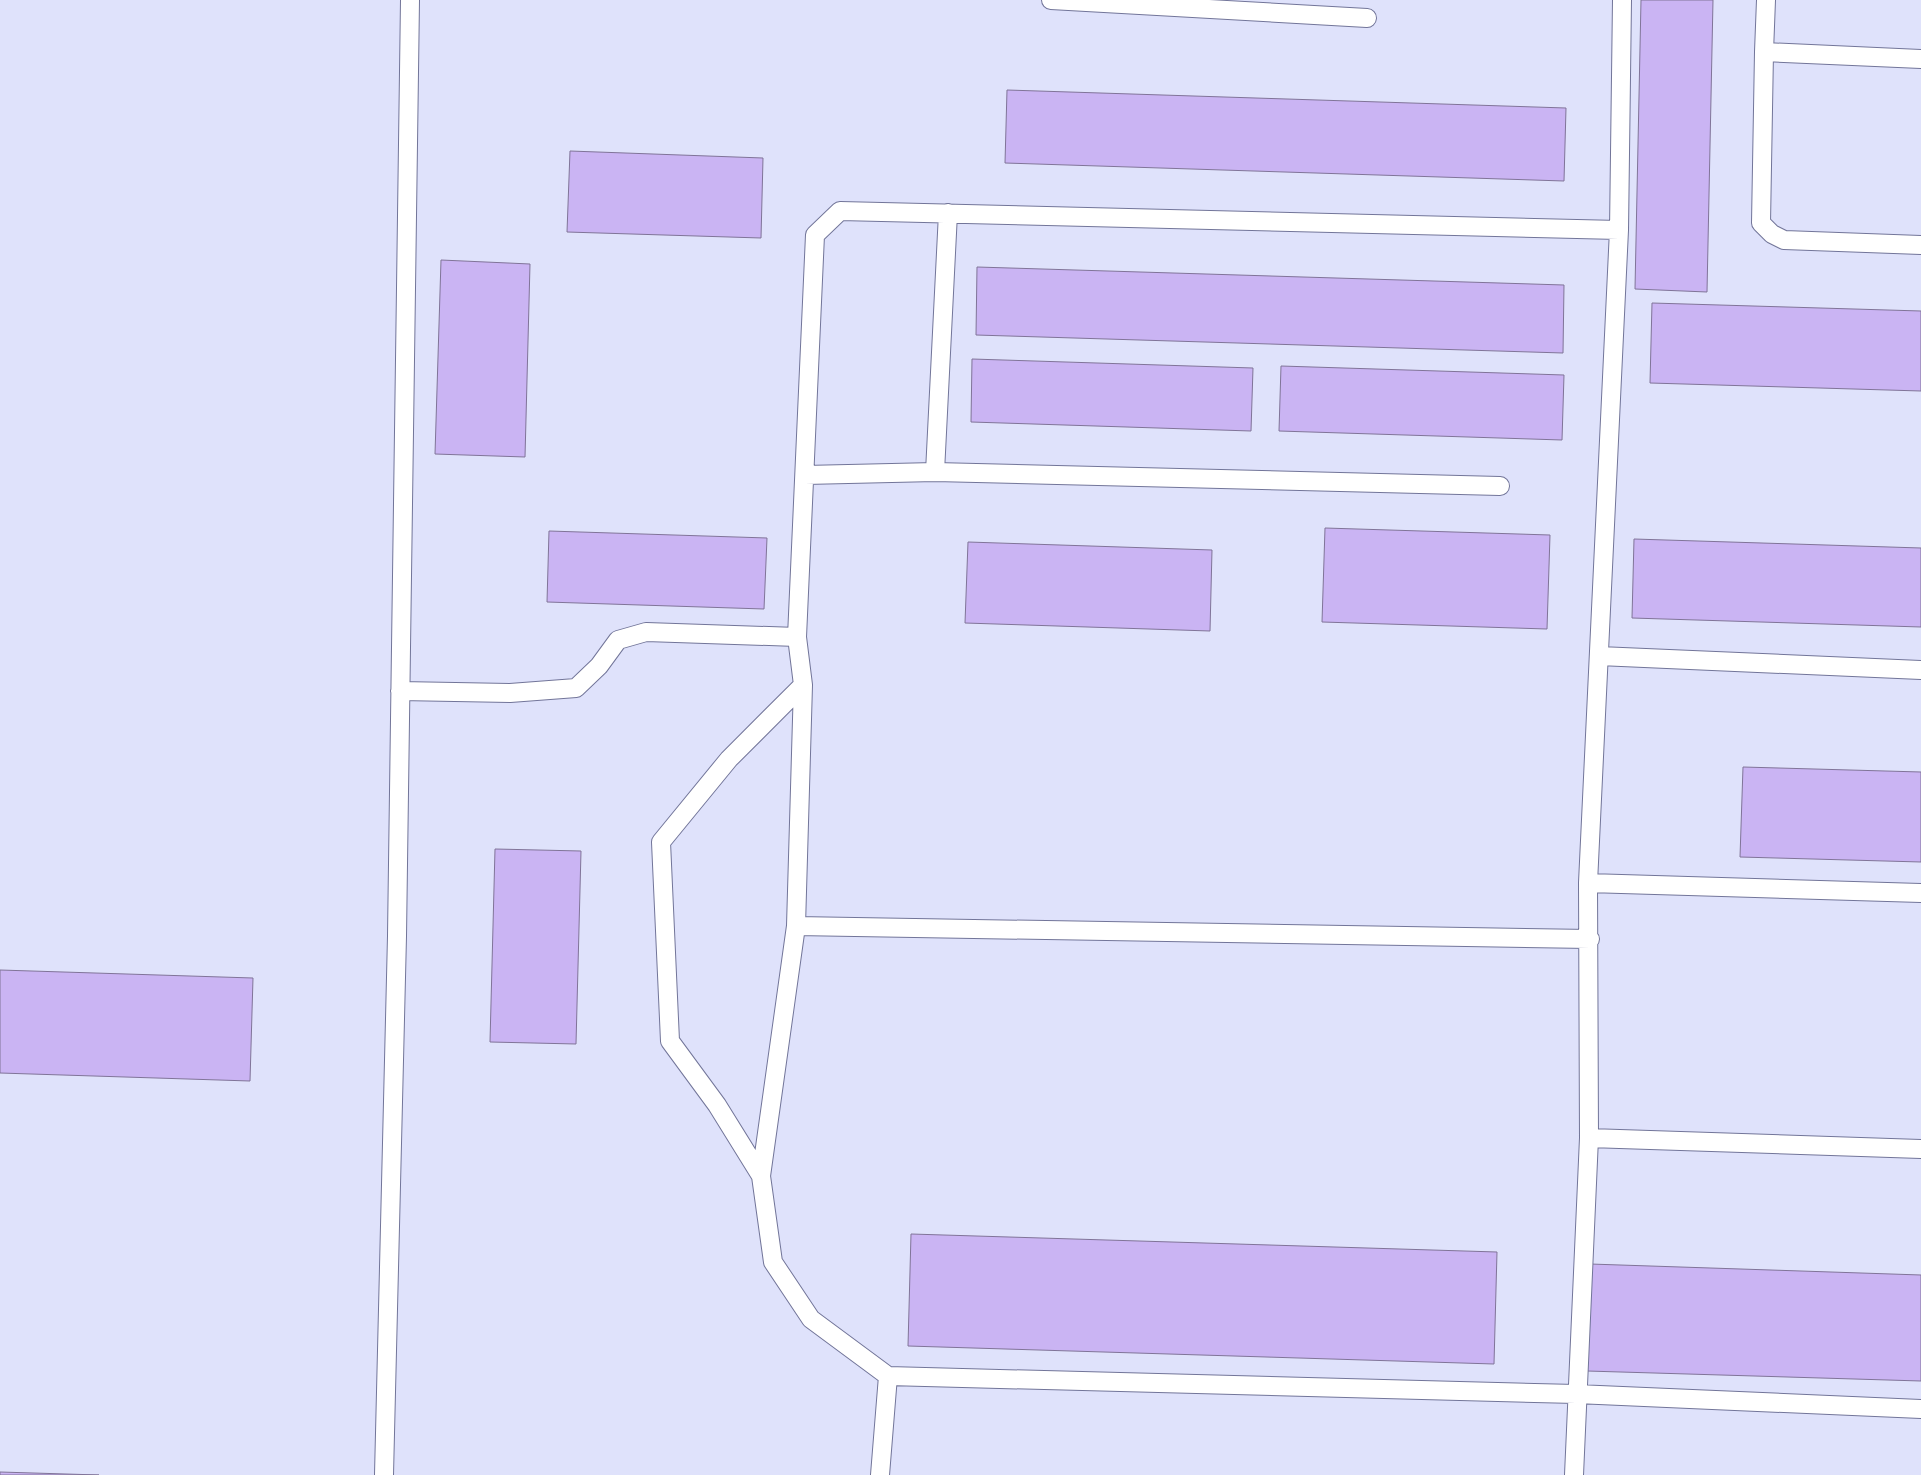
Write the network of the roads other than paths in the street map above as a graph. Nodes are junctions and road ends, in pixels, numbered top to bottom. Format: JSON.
{"nodes":[{"id":1,"x":410,"y":0,"type":"edge"},
{"id":2,"x":1051,"y":0,"type":"edge"},
{"id":3,"x":1622,"y":0,"type":"edge"},
{"id":4,"x":1766,"y":0,"type":"edge"},
{"id":5,"x":1126,"y":2,"type":"edge"},
{"id":6,"x":1367,"y":18,"type":"dead end"},
{"id":7,"x":1764,"y":52,"type":"junction"},
{"id":8,"x":1921,"y":59,"type":"edge"},
{"id":9,"x":948,"y":213,"type":"junction"},
{"id":10,"x":1619,"y":230,"type":"junction"},
{"id":11,"x":1921,"y":245,"type":"edge"},
{"id":12,"x":935,"y":472,"type":"junction"},
{"id":13,"x":805,"y":475,"type":"junction"},
{"id":14,"x":1500,"y":486,"type":"dead end"},
{"id":15,"x":797,"y":636,"type":"junction"},
{"id":16,"x":1599,"y":656,"type":"junction"},
{"id":17,"x":1921,"y":670,"type":"edge"},
{"id":18,"x":803,"y":685,"type":"junction"},
{"id":19,"x":400,"y":691,"type":"junction"},
{"id":20,"x":1588,"y":883,"type":"junction"},
{"id":21,"x":1921,"y":893,"type":"edge"},
{"id":22,"x":796,"y":926,"type":"junction"},
{"id":23,"x":1590,"y":939,"type":"junction"},
{"id":24,"x":1588,"y":1138,"type":"junction"},
{"id":25,"x":1921,"y":1149,"type":"edge"},
{"id":26,"x":761,"y":1176,"type":"junction"},
{"id":27,"x":888,"y":1376,"type":"junction"},
{"id":28,"x":1576,"y":1394,"type":"junction"},
{"id":29,"x":1921,"y":1409,"type":"edge"},
{"id":30,"x":384,"y":1475,"type":"edge"},
{"id":31,"x":880,"y":1475,"type":"edge"},
{"id":32,"x":1574,"y":1475,"type":"edge"}],
"edges":[{"from":1,"to":19,"type":"lane"},
{"from":2,"to":5,"type":"lane"},
{"from":3,"to":10,"type":"lane"},
{"from":4,"to":7,"type":"lane"},
{"from":5,"to":6,"type":"lane"},
{"from":7,"to":8,"type":"lane"},
{"from":7,"to":11,"type":"lane"},
{"from":9,"to":10,"type":"lane"},
{"from":9,"to":12,"type":"lane"},
{"from":9,"to":13,"type":"lane"},
{"from":10,"to":16,"type":"lane"},
{"from":12,"to":13,"type":"lane"},
{"from":12,"to":14,"type":"lane"},
{"from":13,"to":15,"type":"lane"},
{"from":15,"to":18,"type":"lane"},
{"from":15,"to":19,"type":"lane"},
{"from":16,"to":17,"type":"lane"},
{"from":16,"to":20,"type":"lane"},
{"from":18,"to":22,"type":"lane"},
{"from":18,"to":26,"type":"lane"},
{"from":19,"to":30,"type":"lane"},
{"from":20,"to":21,"type":"lane"},
{"from":20,"to":23,"type":"lane"},
{"from":22,"to":23,"type":"lane"},
{"from":22,"to":26,"type":"lane"},
{"from":23,"to":24,"type":"lane"},
{"from":24,"to":25,"type":"lane"},
{"from":24,"to":28,"type":"lane"},
{"from":26,"to":27,"type":"lane"},
{"from":27,"to":28,"type":"lane"},
{"from":27,"to":31,"type":"lane"},
{"from":28,"to":29,"type":"lane"},
{"from":28,"to":32,"type":"lane"}]}
